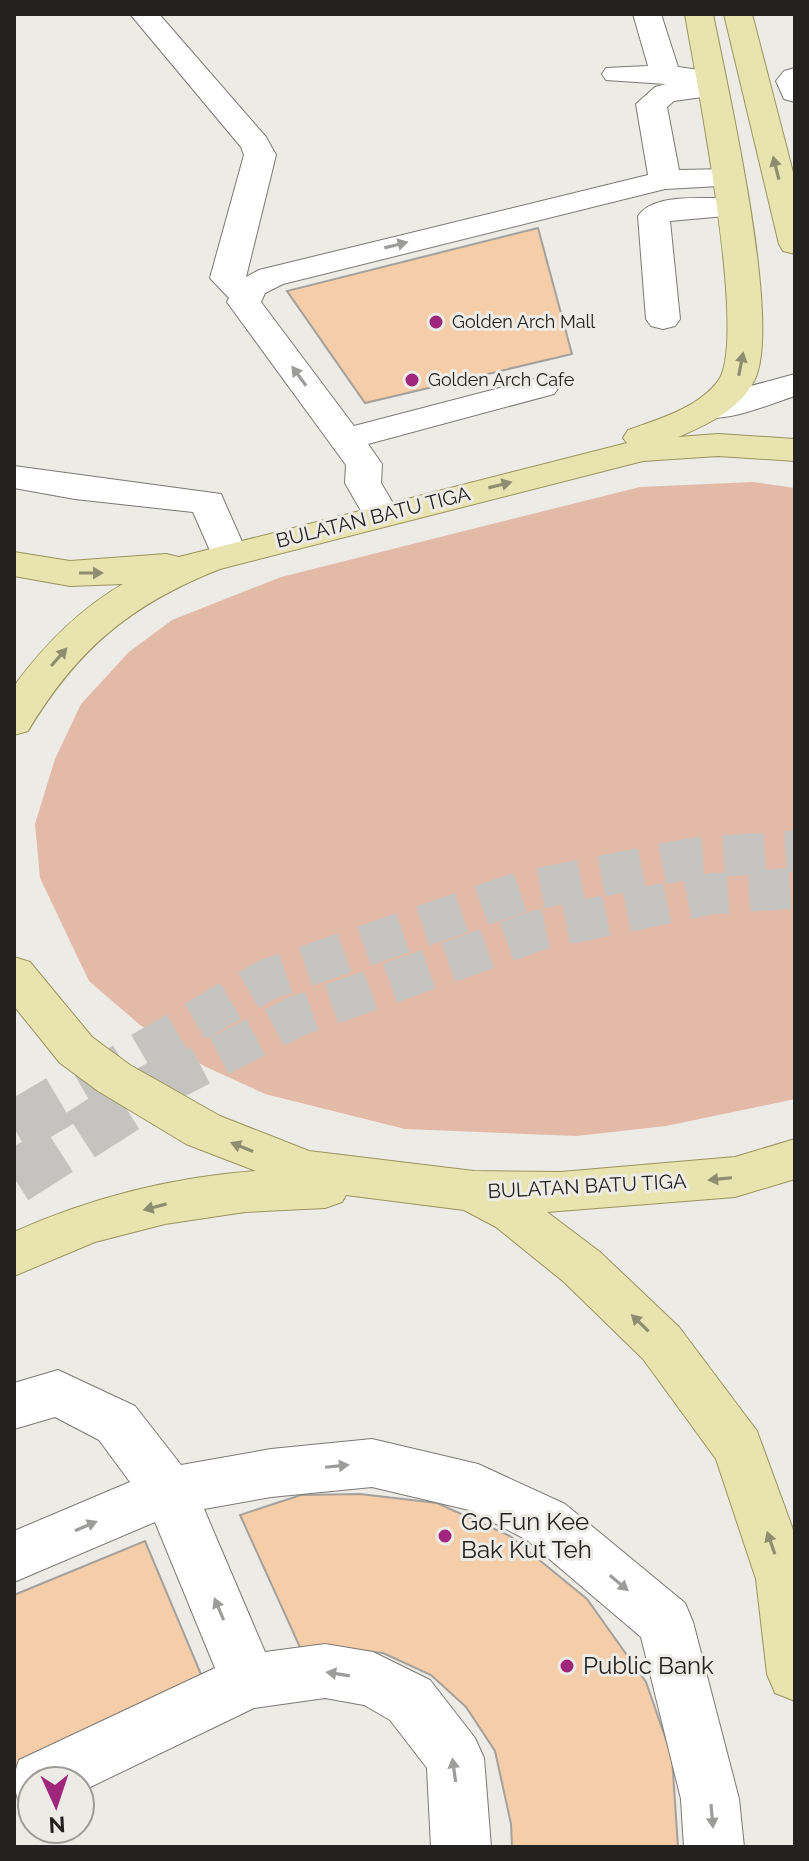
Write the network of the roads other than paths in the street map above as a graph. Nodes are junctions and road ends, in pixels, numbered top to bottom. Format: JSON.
{"nodes":[{"id":1,"x":144,"y":14,"type":"edge"},
{"id":2,"x":647,"y":14,"type":"edge"},
{"id":3,"x":699,"y":14,"type":"edge"},
{"id":4,"x":738,"y":14,"type":"edge"},
{"id":5,"x":617,"y":74,"type":"dead end"},
{"id":6,"x":666,"y":75,"type":"junction"},
{"id":7,"x":795,"y":77,"type":"edge"},
{"id":8,"x":711,"y":83,"type":"junction"},
{"id":9,"x":795,"y":93,"type":"edge"},
{"id":10,"x":665,"y":180,"type":"junction"},
{"id":11,"x":729,"y":193,"type":"junction"},
{"id":12,"x":795,"y":244,"type":"edge"},
{"id":13,"x":246,"y":295,"type":"junction"},
{"id":14,"x":663,"y":319,"type":"dead end"},
{"id":15,"x":795,"y":384,"type":"edge"},
{"id":16,"x":542,"y":387,"type":"dead end"},
{"id":17,"x":711,"y":408,"type":"junction"},
{"id":18,"x":345,"y":439,"type":"junction"},
{"id":19,"x":795,"y":450,"type":"edge"},
{"id":20,"x":560,"y":469,"type":"junction"},
{"id":21,"x":16,"y":477,"type":"dead end"},
{"id":22,"x":381,"y":515,"type":"junction"},
{"id":23,"x":218,"y":556,"type":"junction"},
{"id":24,"x":14,"y":564,"type":"edge"},
{"id":25,"x":14,"y":721,"type":"edge"},
{"id":26,"x":14,"y":974,"type":"edge"},
{"id":27,"x":795,"y":1159,"type":"edge"},
{"id":28,"x":451,"y":1189,"type":"junction"},
{"id":29,"x":14,"y":1255,"type":"edge"},
{"id":30,"x":14,"y":1406,"type":"edge"},
{"id":31,"x":169,"y":1491,"type":"junction"},
{"id":32,"x":14,"y":1557,"type":"edge"},
{"id":33,"x":795,"y":1674,"type":"edge"},
{"id":34,"x":249,"y":1681,"type":"junction"},
{"id":35,"x":73,"y":1765,"type":"edge"},
{"id":36,"x":461,"y":1847,"type":"edge"},
{"id":37,"x":714,"y":1847,"type":"edge"}],
"edges":[{"from":1,"to":13,"type":"street"},
{"from":2,"to":6,"type":"street"},
{"from":3,"to":8,"type":"main road"},
{"from":12,"to":4,"type":"main road","one_way":true},
{"from":5,"to":6,"type":"street"},
{"from":6,"to":8,"type":"street"},
{"from":7,"to":9,"type":"street"},
{"from":8,"to":10,"type":"street"},
{"from":8,"to":11,"type":"main road"},
{"from":10,"to":11,"type":"street"},
{"from":13,"to":10,"type":"street","one_way":true},
{"from":11,"to":14,"type":"street"},
{"from":17,"to":11,"type":"main road","one_way":true},
{"from":18,"to":13,"type":"street","one_way":true},
{"from":15,"to":17,"type":"street"},
{"from":16,"to":18,"type":"street"},
{"from":17,"to":20,"type":"main road"},
{"from":18,"to":22,"type":"street"},
{"from":19,"to":20,"type":"main road","name":"BULATAN BATU TIGA"},
{"from":22,"to":20,"type":"main road","name":"BULATAN BATU TIGA","one_way":true},
{"from":21,"to":23,"type":"street"},
{"from":22,"to":23,"type":"main road","name":"BULATAN BATU TIGA"},
{"from":24,"to":23,"type":"main road","one_way":true},
{"from":25,"to":23,"type":"main road","name":"BULATAN BATU TIGA","one_way":true},
{"from":28,"to":26,"type":"main road","name":"BULATAN BATU TIGA","one_way":true},
{"from":27,"to":28,"type":"main road","name":"BULATAN BATU TIGA","one_way":true},
{"from":28,"to":29,"type":"main road","one_way":true},
{"from":33,"to":28,"type":"main road","one_way":true},
{"from":30,"to":31,"type":"street"},
{"from":32,"to":31,"type":"street","one_way":true},
{"from":34,"to":31,"type":"street","one_way":true},
{"from":31,"to":37,"type":"street","one_way":true},
{"from":34,"to":35,"type":"street"},
{"from":36,"to":34,"type":"street","one_way":true}]}
